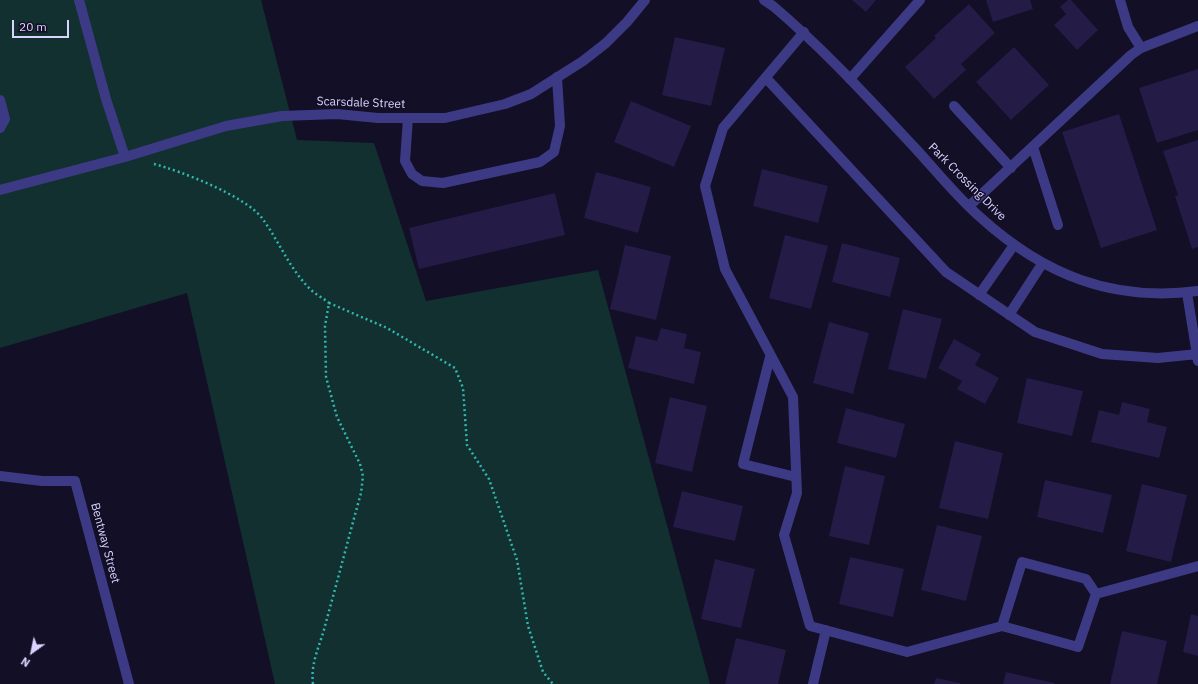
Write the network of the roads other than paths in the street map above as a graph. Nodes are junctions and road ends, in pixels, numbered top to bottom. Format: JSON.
{"nodes":[{"id":1,"x":79,"y":0,"type":"edge"},
{"id":2,"x":645,"y":0,"type":"edge"},
{"id":3,"x":764,"y":0,"type":"edge"},
{"id":4,"x":920,"y":0,"type":"edge"},
{"id":5,"x":1120,"y":0,"type":"edge"},
{"id":6,"x":1198,"y":26,"type":"edge"},
{"id":7,"x":804,"y":32,"type":"junction"},
{"id":8,"x":1141,"y":48,"type":"junction"},
{"id":9,"x":558,"y":77,"type":"junction"},
{"id":10,"x":766,"y":78,"type":"junction"},
{"id":11,"x":850,"y":79,"type":"junction"},
{"id":12,"x":0,"y":100,"type":"edge"},
{"id":13,"x":954,"y":106,"type":"dead end"},
{"id":14,"x":408,"y":118,"type":"junction"},
{"id":15,"x":0,"y":128,"type":"edge"},
{"id":16,"x":1033,"y":147,"type":"junction"},
{"id":17,"x":125,"y":157,"type":"junction"},
{"id":18,"x":1011,"y":168,"type":"junction"},
{"id":19,"x":0,"y":190,"type":"edge"},
{"id":20,"x":969,"y":206,"type":"junction"},
{"id":21,"x":1058,"y":225,"type":"dead end"},
{"id":22,"x":1014,"y":245,"type":"junction"},
{"id":23,"x":1042,"y":264,"type":"junction"},
{"id":24,"x":1198,"y":291,"type":"edge"},
{"id":25,"x":1187,"y":293,"type":"junction"},
{"id":26,"x":979,"y":295,"type":"junction"},
{"id":27,"x":1009,"y":315,"type":"junction"},
{"id":28,"x":1197,"y":356,"type":"edge"},
{"id":29,"x":770,"y":357,"type":"junction"},
{"id":30,"x":0,"y":476,"type":"edge"},
{"id":31,"x":796,"y":477,"type":"junction"},
{"id":32,"x":1198,"y":566,"type":"edge"},
{"id":33,"x":1096,"y":594,"type":"junction"},
{"id":34,"x":1002,"y":626,"type":"junction"},
{"id":35,"x":826,"y":630,"type":"junction"},
{"id":36,"x":129,"y":684,"type":"edge"},
{"id":37,"x":813,"y":684,"type":"edge"}],
"edges":[{"from":1,"to":17,"type":"street"},
{"from":2,"to":9,"type":"street","name":"Scarsdale Street"},
{"from":3,"to":7,"type":"street","name":"Park Crossing Drive"},
{"from":4,"to":11,"type":"street"},
{"from":5,"to":8,"type":"street"},
{"from":6,"to":8,"type":"street"},
{"from":7,"to":10,"type":"street"},
{"from":7,"to":11,"type":"street","name":"Park Crossing Drive"},
{"from":8,"to":16,"type":"street"},
{"from":9,"to":14,"type":"street","name":"Scarsdale Street"},
{"from":9,"to":14,"type":"street"},
{"from":10,"to":26,"type":"street"},
{"from":10,"to":29,"type":"street"},
{"from":11,"to":20,"type":"street","name":"Park Crossing Drive"},
{"from":12,"to":15,"type":"street"},
{"from":13,"to":18,"type":"street"},
{"from":14,"to":17,"type":"street","name":"Scarsdale Street"},
{"from":16,"to":18,"type":"street"},
{"from":16,"to":21,"type":"street"},
{"from":17,"to":19,"type":"street","name":"Scarsdale Street"},
{"from":18,"to":20,"type":"street"},
{"from":20,"to":22,"type":"street","name":"Park Crossing Drive"},
{"from":22,"to":23,"type":"street","name":"Park Crossing Drive"},
{"from":22,"to":26,"type":"street"},
{"from":23,"to":25,"type":"street","name":"Park Crossing Drive"},
{"from":23,"to":27,"type":"street"},
{"from":24,"to":25,"type":"street","name":"Park Crossing Drive"},
{"from":25,"to":28,"type":"street"},
{"from":26,"to":27,"type":"street"},
{"from":27,"to":28,"type":"street"},
{"from":29,"to":31,"type":"street"},
{"from":29,"to":31,"type":"street"},
{"from":30,"to":36,"type":"street","name":"Bentway Street"},
{"from":31,"to":35,"type":"street"},
{"from":32,"to":33,"type":"street"},
{"from":33,"to":34,"type":"street"},
{"from":33,"to":34,"type":"street"},
{"from":34,"to":35,"type":"street"},
{"from":35,"to":37,"type":"street"}]}
